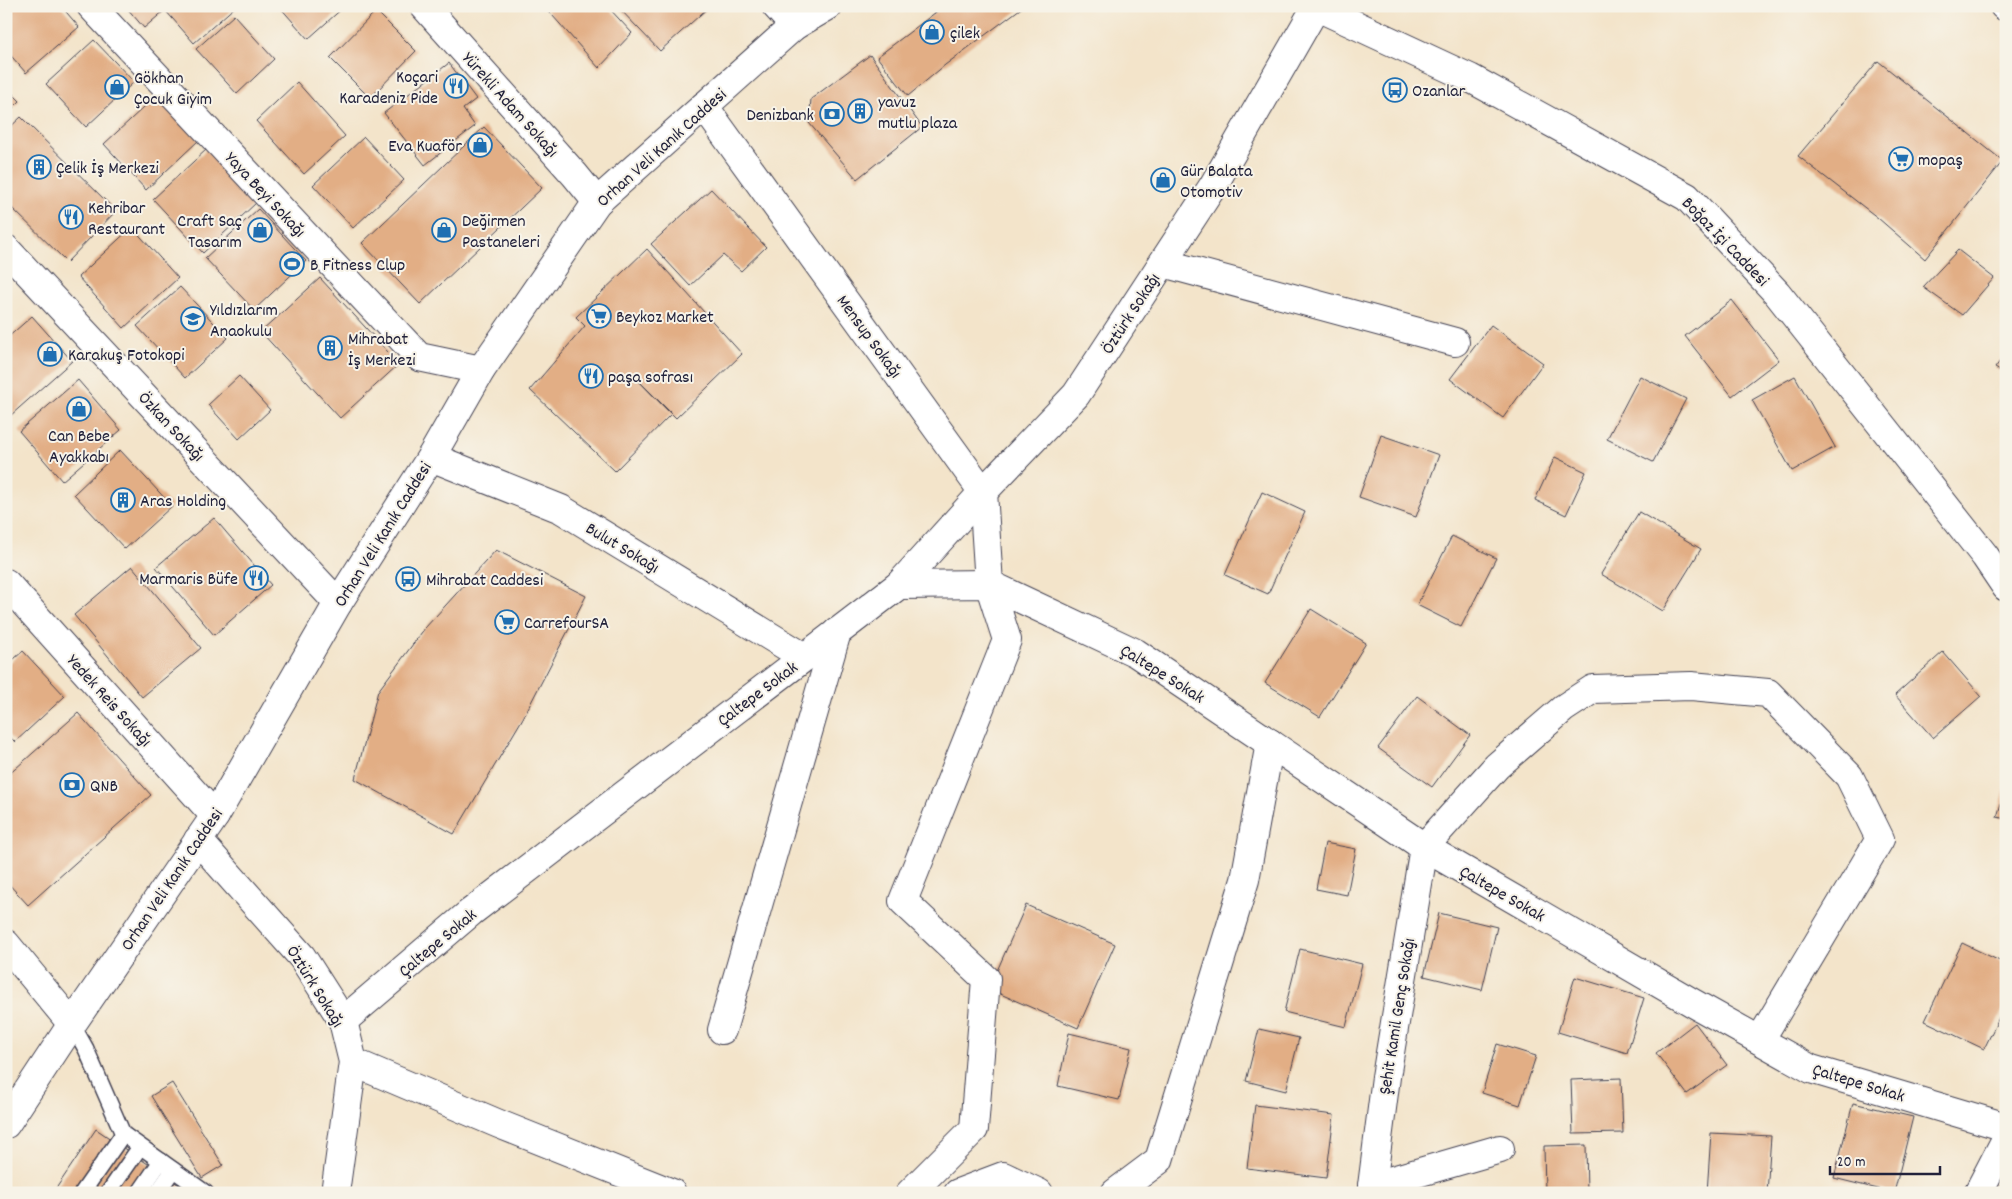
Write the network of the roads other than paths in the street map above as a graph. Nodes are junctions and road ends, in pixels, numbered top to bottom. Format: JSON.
{"nodes":[{"id":1,"x":91,"y":6,"type":"edge"},
{"id":2,"x":424,"y":6,"type":"edge"},
{"id":3,"x":828,"y":6,"type":"edge"},
{"id":4,"x":1316,"y":6,"type":"edge"},
{"id":5,"x":785,"y":16,"type":"edge"},
{"id":6,"x":704,"y":106,"type":"junction"},
{"id":7,"x":597,"y":202,"type":"junction"},
{"id":8,"x":6,"y":249,"type":"edge"},
{"id":9,"x":1163,"y":263,"type":"junction"},
{"id":10,"x":1455,"y":342,"type":"dead end"},
{"id":11,"x":481,"y":370,"type":"junction"},
{"id":12,"x":431,"y":457,"type":"junction"},
{"id":13,"x":983,"y":492,"type":"junction"},
{"id":14,"x":6,"y":583,"type":"edge"},
{"id":15,"x":989,"y":584,"type":"junction"},
{"id":16,"x":898,"y":585,"type":"junction"},
{"id":17,"x":2006,"y":588,"type":"edge"},
{"id":18,"x":338,"y":603,"type":"junction"},
{"id":19,"x":837,"y":632,"type":"junction"},
{"id":20,"x":804,"y":657,"type":"junction"},
{"id":21,"x":1270,"y":743,"type":"junction"},
{"id":22,"x":215,"y":816,"type":"junction"},
{"id":23,"x":198,"y":840,"type":"junction"},
{"id":24,"x":1424,"y":846,"type":"junction"},
{"id":25,"x":6,"y":944,"type":"edge"},
{"id":26,"x":343,"y":1021,"type":"junction"},
{"id":27,"x":72,"y":1024,"type":"junction"},
{"id":28,"x":722,"y":1030,"type":"dead end"},
{"id":29,"x":1760,"y":1040,"type":"junction"},
{"id":30,"x":353,"y":1062,"type":"junction"},
{"id":31,"x":6,"y":1124,"type":"edge"},
{"id":32,"x":2006,"y":1127,"type":"edge"},
{"id":33,"x":123,"y":1134,"type":"junction"},
{"id":34,"x":2006,"y":1139,"type":"edge"},
{"id":35,"x":140,"y":1147,"type":"junction"},
{"id":36,"x":1500,"y":1149,"type":"dead end"},
{"id":37,"x":167,"y":1166,"type":"junction"},
{"id":38,"x":1372,"y":1189,"type":"edge"},
{"id":39,"x":197,"y":1190,"type":"edge"},
{"id":40,"x":82,"y":1193,"type":"edge"},
{"id":41,"x":108,"y":1193,"type":"edge"},
{"id":42,"x":140,"y":1193,"type":"edge"},
{"id":43,"x":158,"y":1193,"type":"edge"},
{"id":44,"x":335,"y":1193,"type":"edge"},
{"id":45,"x":672,"y":1193,"type":"edge"},
{"id":46,"x":910,"y":1193,"type":"edge"},
{"id":47,"x":958,"y":1193,"type":"edge"},
{"id":48,"x":1039,"y":1193,"type":"edge"},
{"id":49,"x":1114,"y":1193,"type":"edge"},
{"id":50,"x":1978,"y":1193,"type":"edge"}],
"edges":[{"from":1,"to":11,"type":"street","name":"Yaya Beyi Sokağı"},
{"from":2,"to":7,"type":"street","name":"Yürekli Adam Sokağı"},
{"from":3,"to":5,"type":"street","name":"Orhan Veli Kanık Caddesi"},
{"from":4,"to":9,"type":"street","name":"Öztürk Sokağı"},
{"from":4,"to":17,"type":"street","name":"Boğaz İçi Caddesi"},
{"from":5,"to":6,"type":"street","name":"Orhan Veli Kanık Caddesi"},
{"from":6,"to":7,"type":"street","name":"Orhan Veli Kanık Caddesi"},
{"from":6,"to":13,"type":"street","name":"Mensup Sokağı"},
{"from":7,"to":11,"type":"street","name":"Orhan Veli Kanık Caddesi"},
{"from":8,"to":18,"type":"street","name":"Özkan Sokağı"},
{"from":9,"to":10,"type":"street"},
{"from":9,"to":13,"type":"street","name":"Öztürk Sokağı"},
{"from":11,"to":12,"type":"street","name":"Orhan Veli Kanık Caddesi"},
{"from":12,"to":18,"type":"street","name":"Orhan Veli Kanık Caddesi"},
{"from":12,"to":20,"type":"street","name":"Bulut Sokağı"},
{"from":13,"to":15,"type":"street"},
{"from":13,"to":16,"type":"street","name":"Öztürk Sokağı"},
{"from":14,"to":22,"type":"street","name":"Yedek Reis Sokağı"},
{"from":15,"to":16,"type":"street","name":"Çaltepe Sokak"},
{"from":15,"to":21,"type":"street","name":"Çaltepe Sokak"},
{"from":15,"to":46,"type":"street"},
{"from":16,"to":19,"type":"street","name":"Çaltepe Sokak"},
{"from":18,"to":22,"type":"street","name":"Orhan Veli Kanık Caddesi"},
{"from":19,"to":20,"type":"street","name":"Çaltepe Sokak"},
{"from":19,"to":28,"type":"street"},
{"from":20,"to":26,"type":"street","name":"Çaltepe Sokak"},
{"from":21,"to":24,"type":"street","name":"Çaltepe Sokak"},
{"from":21,"to":49,"type":"street"},
{"from":22,"to":23,"type":"street","name":"Orhan Veli Kanık Caddesi"},
{"from":23,"to":26,"type":"street","name":"Öztürk Sokağı"},
{"from":23,"to":27,"type":"street","name":"Orhan Veli Kanık Caddesi"},
{"from":24,"to":29,"type":"street","name":"Çaltepe Sokak"},
{"from":24,"to":29,"type":"street"},
{"from":24,"to":38,"type":"street","name":"Şehit Kamil Genç Sokağı"},
{"from":25,"to":27,"type":"street"},
{"from":26,"to":30,"type":"street","name":"Öztürk Sokağı"},
{"from":27,"to":31,"type":"street","name":"Orhan Veli Kanık Caddesi"},
{"from":27,"to":33,"type":"lane"},
{"from":29,"to":32,"type":"street","name":"Çaltepe Sokak"},
{"from":30,"to":44,"type":"street","name":"Öztürk Sokağı"},
{"from":30,"to":45,"type":"street"},
{"from":33,"to":35,"type":"lane"},
{"from":33,"to":40,"type":"lane"},
{"from":34,"to":50,"type":"street"},
{"from":35,"to":37,"type":"lane"},
{"from":35,"to":41,"type":"lane"},
{"from":36,"to":38,"type":"street","name":"Şehit Kamil Genç Sokağı"},
{"from":37,"to":39,"type":"lane"},
{"from":37,"to":42,"type":"lane"},
{"from":37,"to":43,"type":"lane"},
{"from":47,"to":48,"type":"street"}]}
